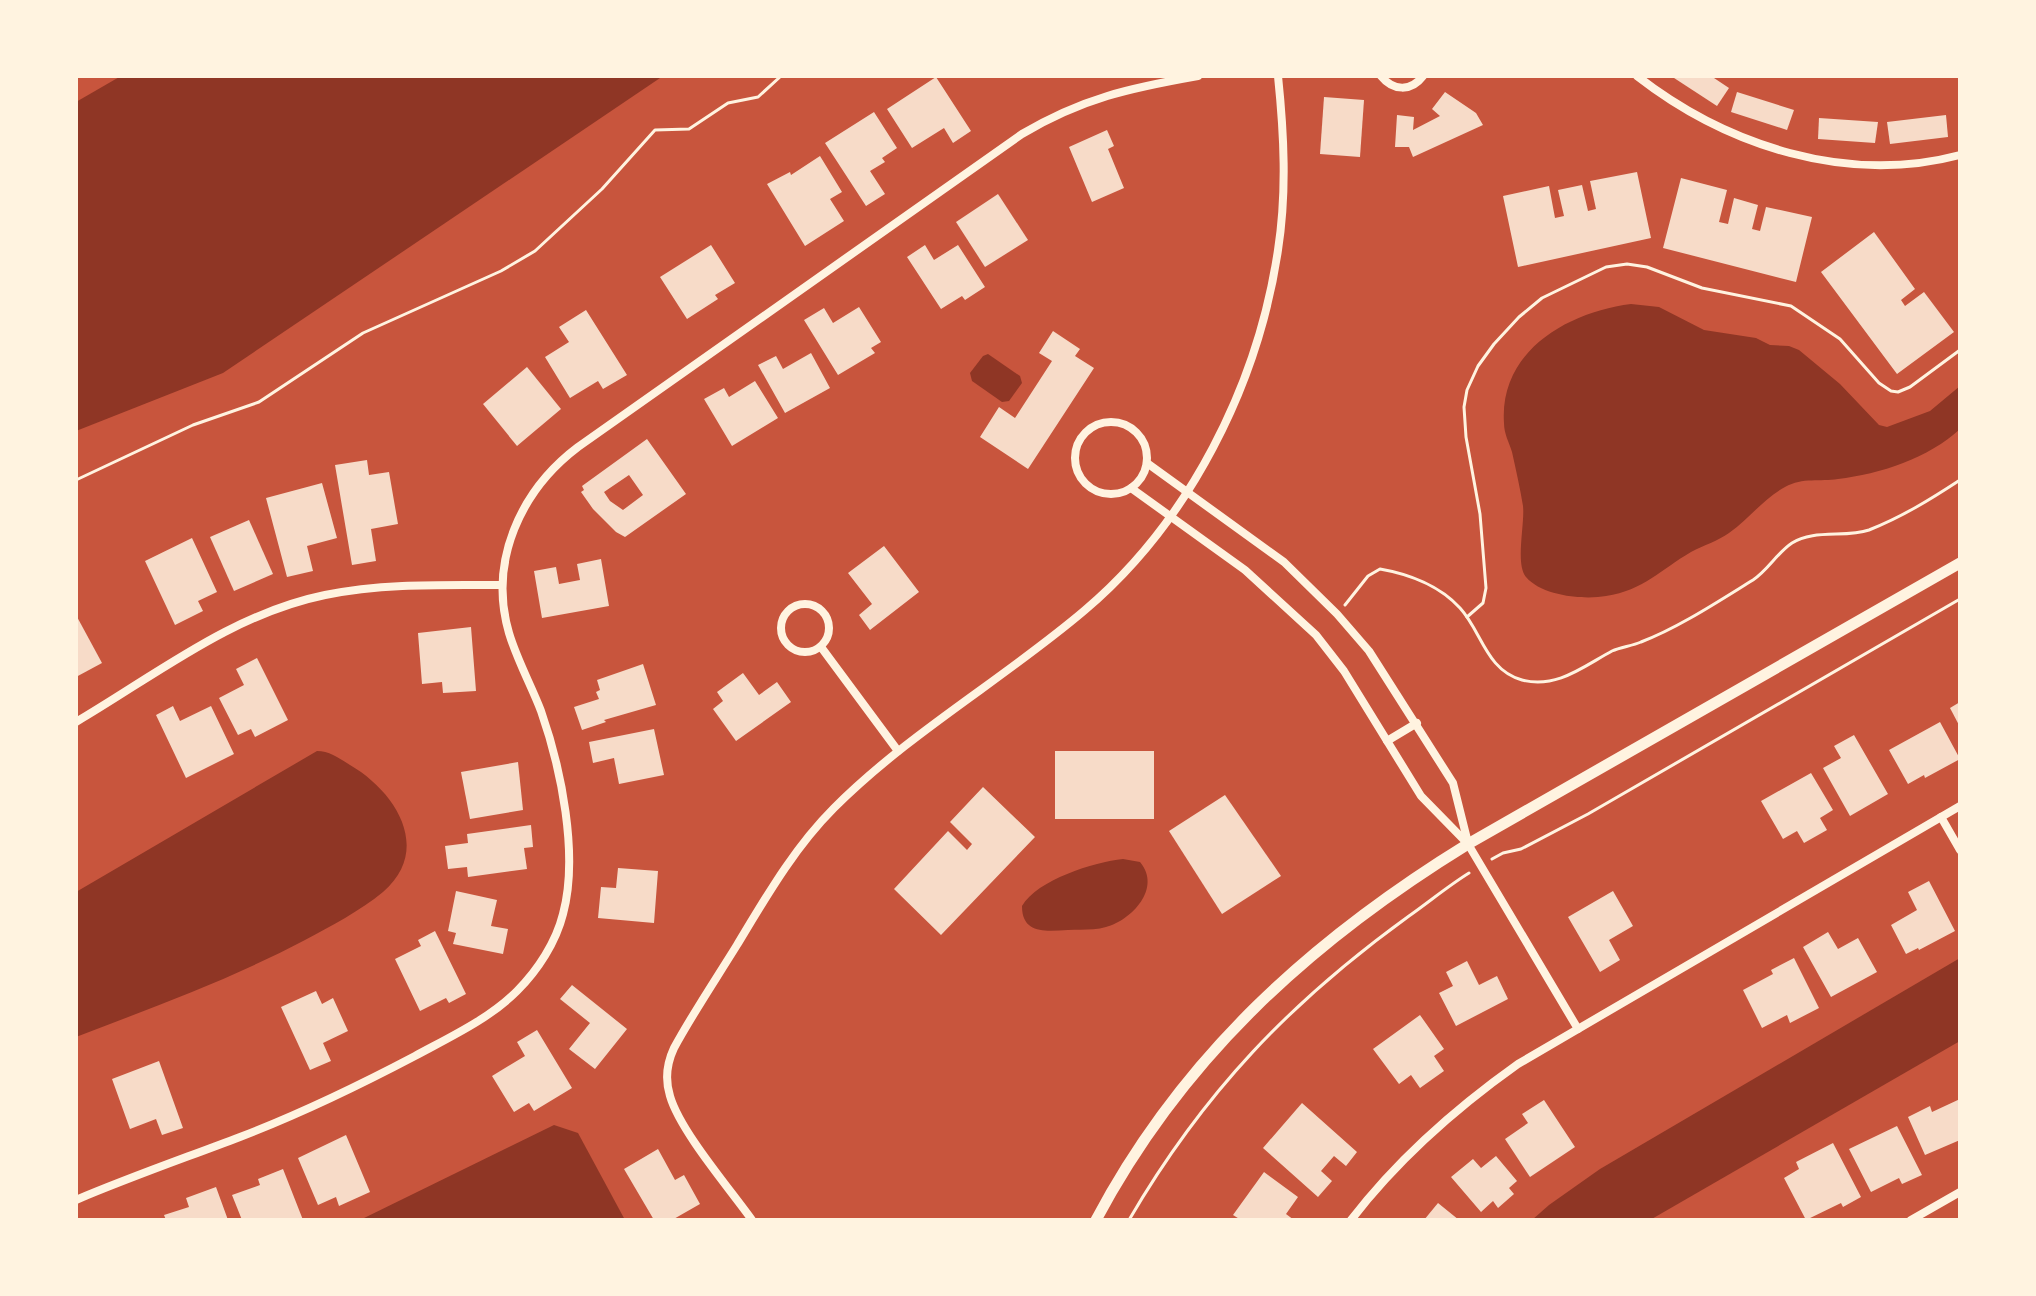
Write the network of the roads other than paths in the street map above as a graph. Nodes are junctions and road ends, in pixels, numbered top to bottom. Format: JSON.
{"nodes":[{"id":1,"x":1198,"y":76,"type":"edge"},
{"id":2,"x":1278,"y":76,"type":"edge"},
{"id":3,"x":1381,"y":76,"type":"edge"},
{"id":4,"x":1423,"y":76,"type":"edge"},
{"id":5,"x":1637,"y":76,"type":"edge"},
{"id":6,"x":1960,"y":155,"type":"edge"},
{"id":7,"x":1147,"y":463,"type":"junction"},
{"id":8,"x":1131,"y":488,"type":"junction"},
{"id":9,"x":1187,"y":491,"type":"junction"},
{"id":10,"x":1171,"y":516,"type":"junction"},
{"id":11,"x":1960,"y":563,"type":"edge"},
{"id":12,"x":502,"y":585,"type":"junction"},
{"id":13,"x":821,"y":647,"type":"junction"},
{"id":14,"x":76,"y":722,"type":"edge"},
{"id":15,"x":1417,"y":723,"type":"junction"},
{"id":16,"x":1387,"y":741,"type":"junction"},
{"id":17,"x":898,"y":751,"type":"junction"},
{"id":18,"x":1960,"y":806,"type":"edge"},
{"id":19,"x":1941,"y":817,"type":"junction"},
{"id":20,"x":1468,"y":844,"type":"junction"},
{"id":21,"x":1960,"y":850,"type":"edge"},
{"id":22,"x":1578,"y":1029,"type":"junction"},
{"id":23,"x":1960,"y":1192,"type":"edge"},
{"id":24,"x":76,"y":1200,"type":"edge"},
{"id":25,"x":752,"y":1220,"type":"edge"},
{"id":26,"x":1096,"y":1220,"type":"edge"},
{"id":27,"x":1351,"y":1220,"type":"edge"},
{"id":28,"x":1911,"y":1220,"type":"edge"}],
"edges":[{"from":1,"to":12,"type":"street"},
{"from":2,"to":9,"type":"street"},
{"from":3,"to":4,"type":"street"},
{"from":5,"to":6,"type":"street"},
{"from":7,"to":8,"type":"street"},
{"from":7,"to":8,"type":"street"},
{"from":7,"to":9,"type":"street"},
{"from":8,"to":10,"type":"street"},
{"from":9,"to":10,"type":"street"},
{"from":9,"to":15,"type":"street"},
{"from":10,"to":16,"type":"street"},
{"from":10,"to":17,"type":"street"},
{"from":11,"to":20,"type":"street"},
{"from":12,"to":14,"type":"street"},
{"from":12,"to":24,"type":"street"},
{"from":13,"to":13,"type":"street"},
{"from":13,"to":17,"type":"street"},
{"from":15,"to":16,"type":"street"},
{"from":15,"to":20,"type":"street"},
{"from":16,"to":20,"type":"street"},
{"from":17,"to":25,"type":"street"},
{"from":18,"to":19,"type":"street"},
{"from":19,"to":21,"type":"street"},
{"from":19,"to":22,"type":"street"},
{"from":20,"to":22,"type":"street"},
{"from":20,"to":26,"type":"street"},
{"from":22,"to":27,"type":"street"},
{"from":23,"to":28,"type":"street"}]}
